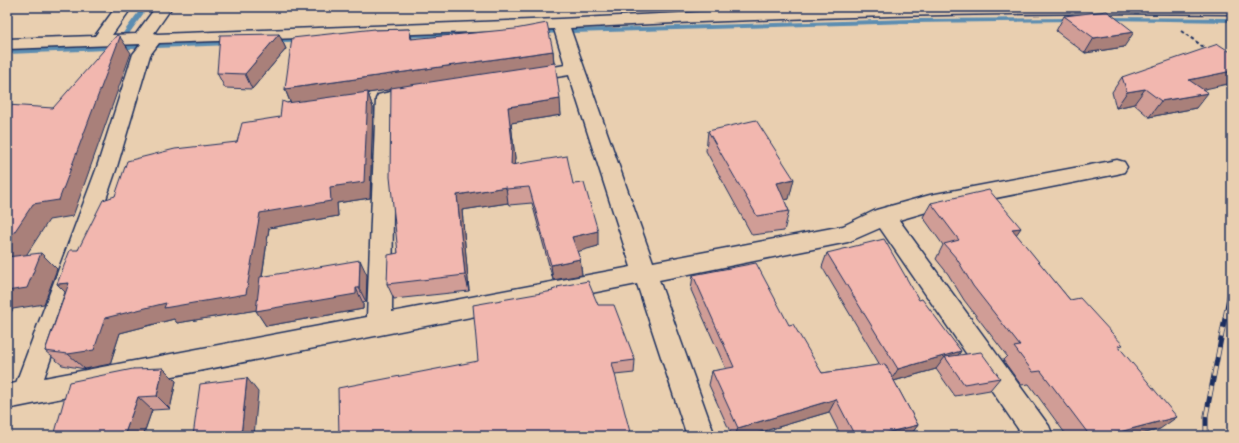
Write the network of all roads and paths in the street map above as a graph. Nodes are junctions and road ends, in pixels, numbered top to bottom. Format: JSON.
{"nodes":[{"id":1,"x":124,"y":7,"type":"edge"},
{"id":2,"x":164,"y":7,"type":"edge"},
{"id":3,"x":1148,"y":7,"type":"edge"},
{"id":4,"x":1213,"y":8,"type":"edge"},
{"id":5,"x":1232,"y":9,"type":"edge"},
{"id":6,"x":758,"y":11,"type":"edge"},
{"id":7,"x":560,"y":24,"type":"junction"},
{"id":8,"x":149,"y":38,"type":"junction"},
{"id":9,"x":100,"y":40,"type":"junction"},
{"id":10,"x":7,"y":44,"type":"edge"},
{"id":11,"x":1213,"y":53,"type":"edge"},
{"id":12,"x":576,"y":69,"type":"junction"},
{"id":13,"x":507,"y":80,"type":"edge"},
{"id":14,"x":439,"y":90,"type":"edge"},
{"id":15,"x":1117,"y":167,"type":"dead end"},
{"id":16,"x":884,"y":216,"type":"junction"},
{"id":17,"x":644,"y":273,"type":"junction"},
{"id":18,"x":379,"y":325,"type":"junction"},
{"id":19,"x":16,"y":396,"type":"edge"},
{"id":20,"x":701,"y":436,"type":"edge"},
{"id":21,"x":1039,"y":436,"type":"edge"}],
"edges":[{"from":1,"to":9,"type":"street"},
{"from":2,"to":8,"type":"street"},
{"from":3,"to":4,"type":"street"},
{"from":3,"to":6,"type":"street"},
{"from":3,"to":11,"type":"path"},
{"from":4,"to":5,"type":"street"},
{"from":6,"to":7,"type":"street"},
{"from":7,"to":8,"type":"street"},
{"from":7,"to":12,"type":"street"},
{"from":8,"to":9,"type":"street"},
{"from":8,"to":19,"type":"street"},
{"from":9,"to":10,"type":"street"},
{"from":12,"to":13,"type":"street"},
{"from":12,"to":17,"type":"street"},
{"from":14,"to":18,"type":"street"},
{"from":15,"to":16,"type":"street"},
{"from":16,"to":17,"type":"street"},
{"from":16,"to":21,"type":"street"},
{"from":17,"to":18,"type":"street"},
{"from":17,"to":20,"type":"street"},
{"from":18,"to":19,"type":"street"}]}
